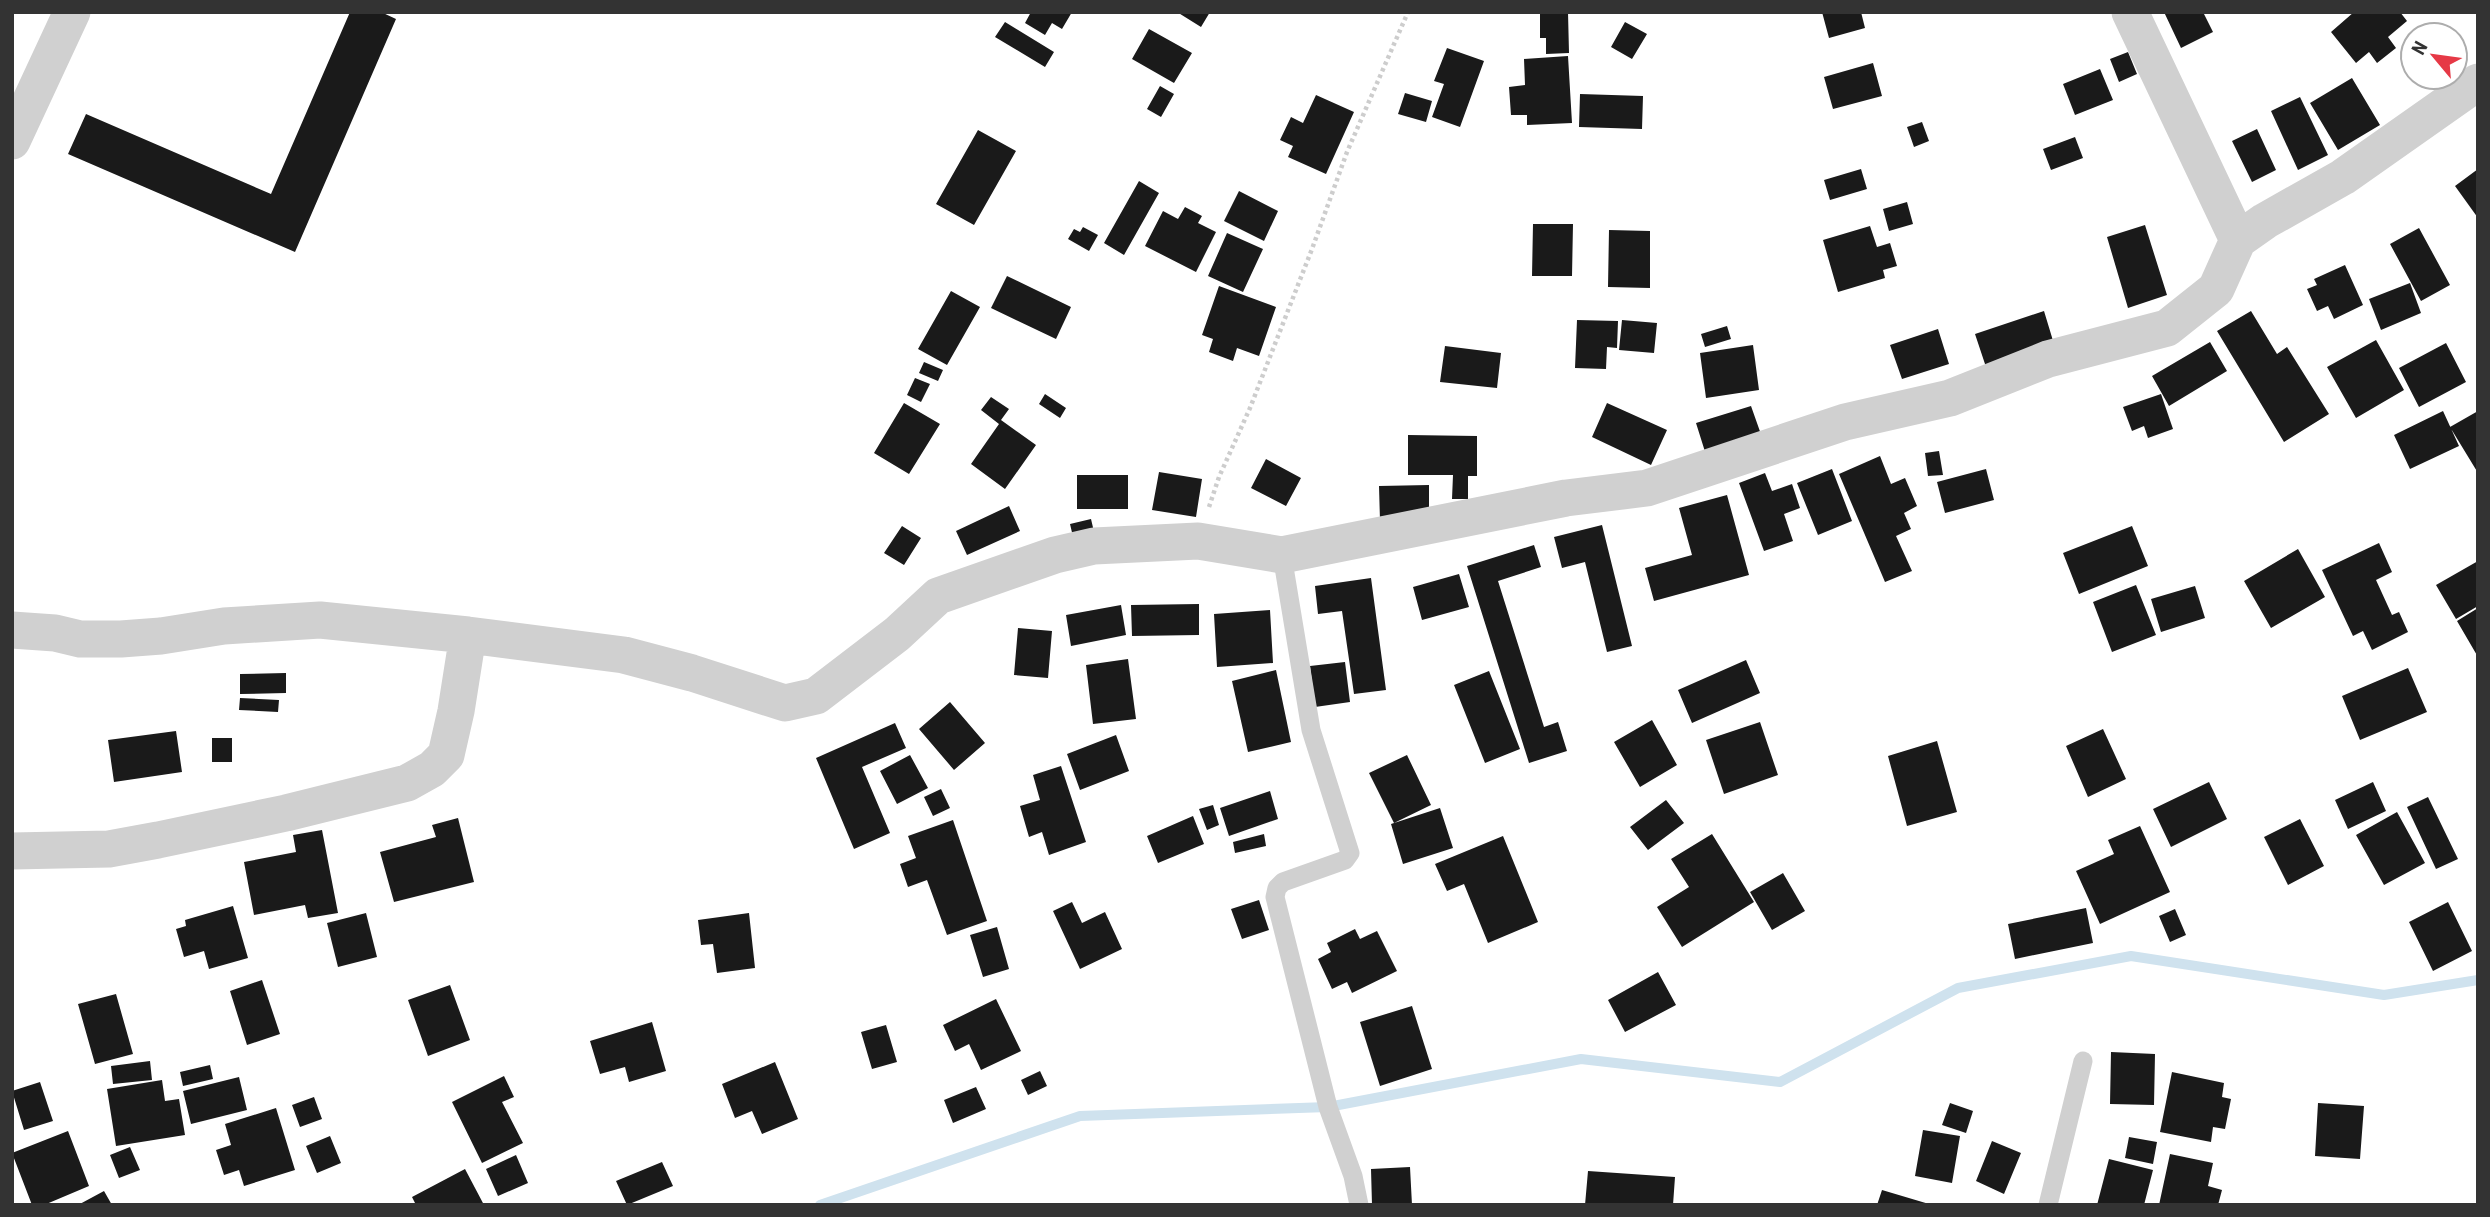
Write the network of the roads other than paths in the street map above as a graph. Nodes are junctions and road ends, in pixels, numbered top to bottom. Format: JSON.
{"nodes":[{"id":1,"x":72,"y":12,"type":"edge"},
{"id":2,"x":2130,"y":12,"type":"edge"},
{"id":3,"x":2478,"y":82,"type":"edge"},
{"id":4,"x":12,"y":141,"type":"edge"},
{"id":5,"x":2238,"y":240,"type":"junction"},
{"id":6,"x":1282,"y":555,"type":"junction"},
{"id":7,"x":12,"y":630,"type":"edge"},
{"id":8,"x":468,"y":635,"type":"junction"},
{"id":9,"x":12,"y":851,"type":"edge"},
{"id":10,"x":2083,"y":1061,"type":"dead end"},
{"id":11,"x":1359,"y":1205,"type":"edge"},
{"id":12,"x":2048,"y":1205,"type":"edge"}],
"edges":[{"from":1,"to":4,"type":"street"},
{"from":2,"to":5,"type":"street"},
{"from":3,"to":5,"type":"street"},
{"from":5,"to":6,"type":"street"},
{"from":6,"to":8,"type":"street"},
{"from":6,"to":11,"type":"lane"},
{"from":7,"to":8,"type":"street"},
{"from":8,"to":9,"type":"street"},
{"from":10,"to":12,"type":"lane"}]}
